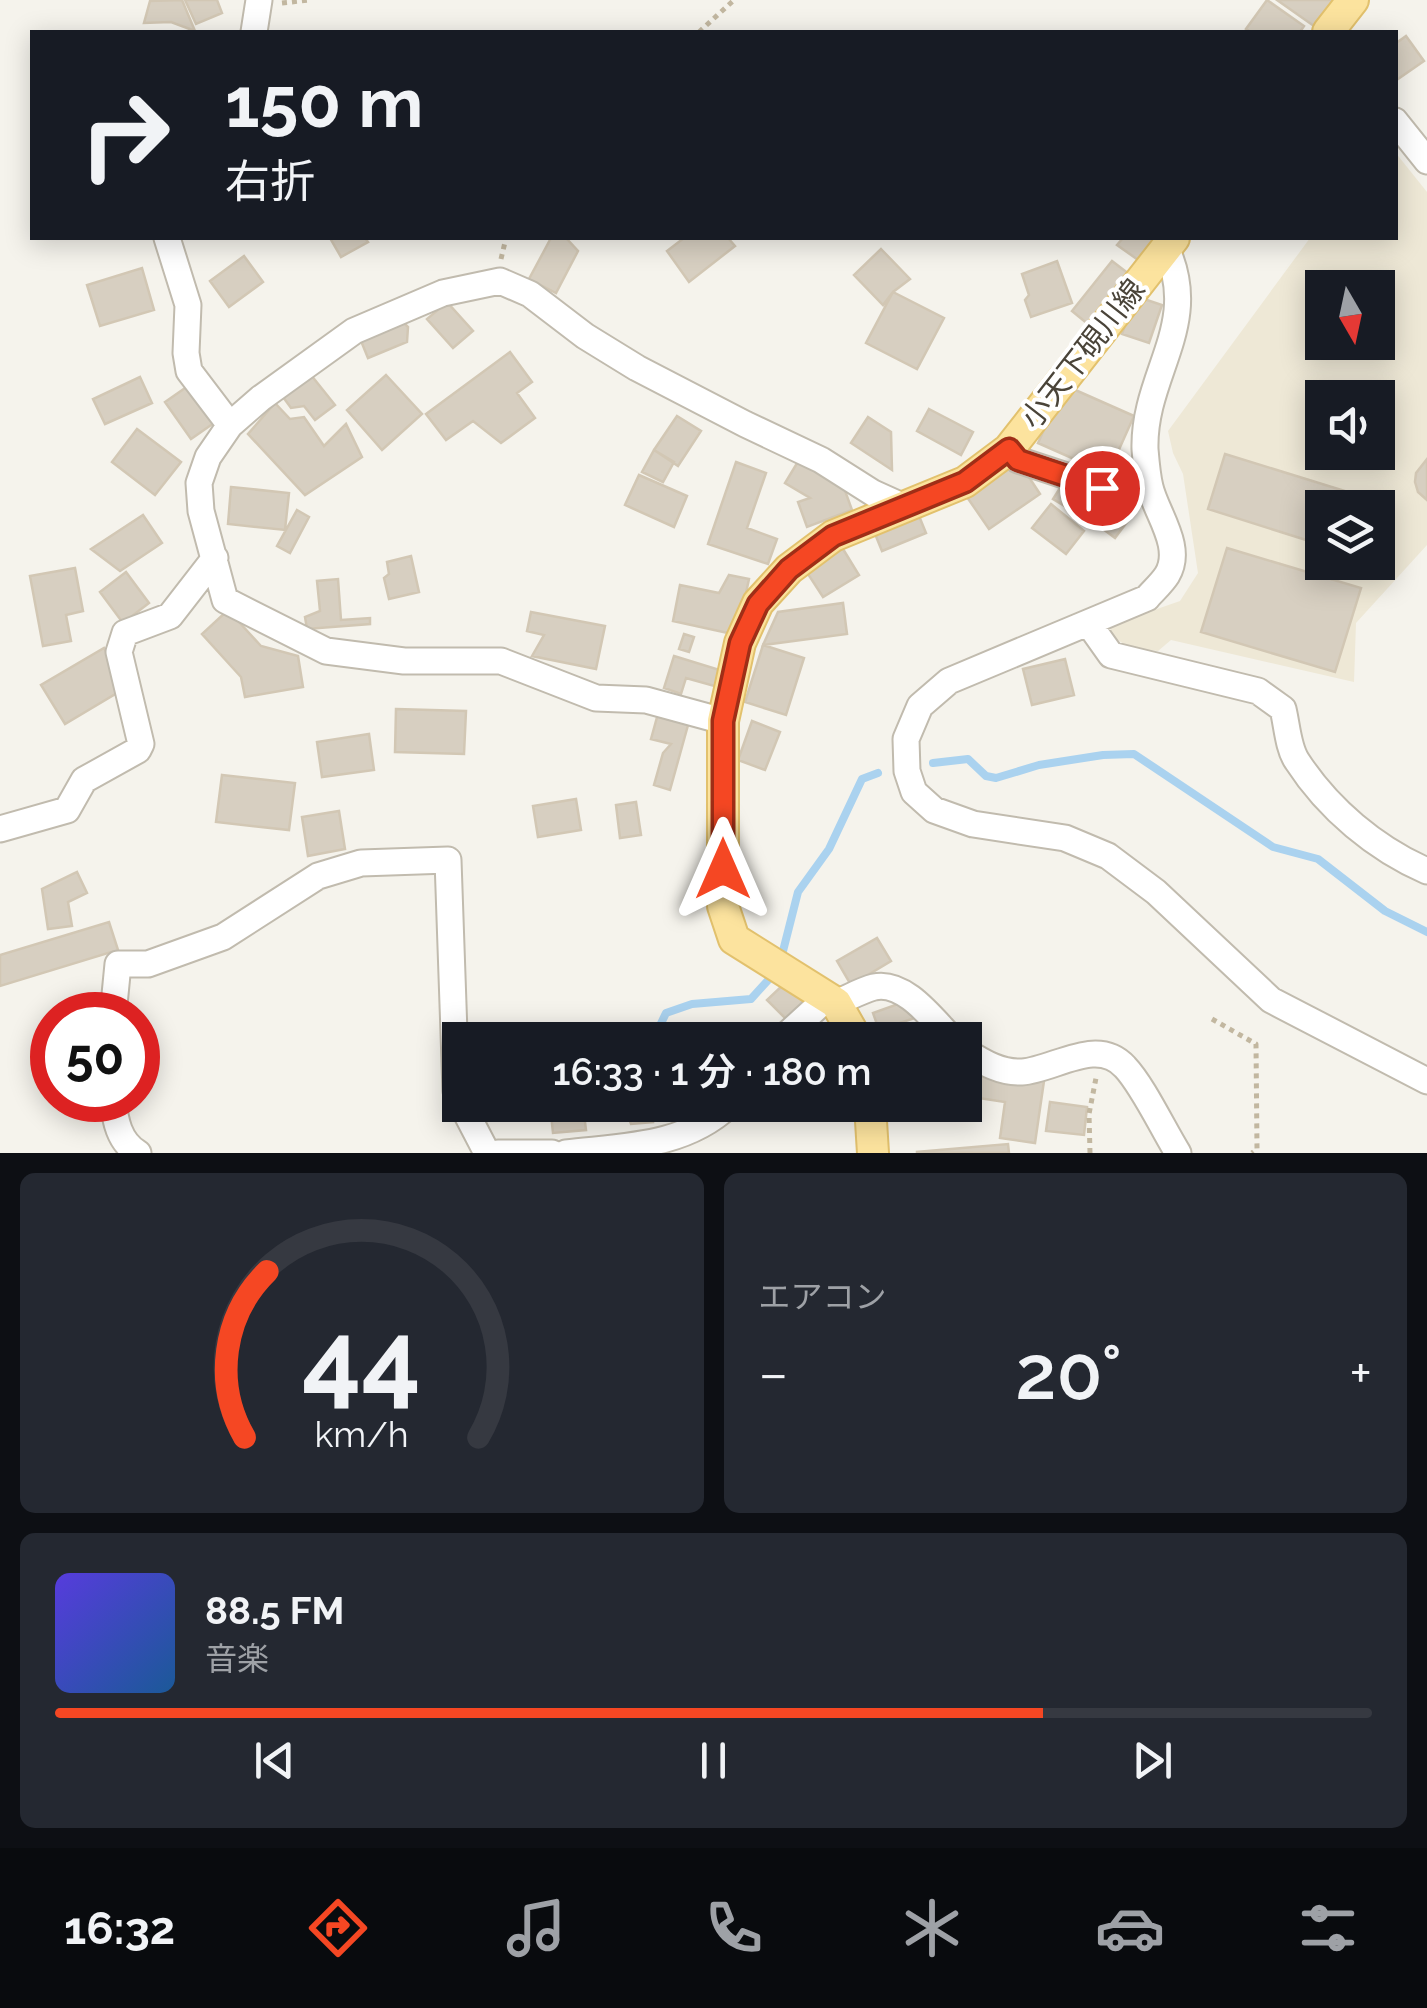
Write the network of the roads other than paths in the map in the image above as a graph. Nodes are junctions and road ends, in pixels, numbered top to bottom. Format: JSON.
{"nodes":[{"id":1,"x":258,"y":0,"type":"edge"},
{"id":2,"x":1354,"y":0,"type":"edge"},
{"id":3,"x":254,"y":30,"type":"edge"},
{"id":4,"x":1330,"y":30,"type":"edge"},
{"id":5,"x":1398,"y":124,"type":"edge"},
{"id":6,"x":1427,"y":161,"type":"edge"},
{"id":7,"x":167,"y":240,"type":"edge"},
{"id":8,"x":1170,"y":243,"type":"edge"},
{"id":9,"x":230,"y":425,"type":"junction"},
{"id":10,"x":1009,"y":449,"type":"junction"},
{"id":11,"x":1150,"y":490,"type":"junction"},
{"id":12,"x":904,"y":506,"type":"junction"},
{"id":13,"x":214,"y":558,"type":"junction"},
{"id":14,"x":1089,"y":624,"type":"junction"},
{"id":15,"x":723,"y":721,"type":"junction"},
{"id":16,"x":0,"y":829,"type":"edge"},
{"id":17,"x":1427,"y":871,"type":"edge"},
{"id":18,"x":115,"y":992,"type":"edge"},
{"id":19,"x":832,"y":1000,"type":"junction"},
{"id":20,"x":454,"y":1022,"type":"edge"},
{"id":21,"x":804,"y":1022,"type":"edge"},
{"id":22,"x":846,"y":1022,"type":"edge"},
{"id":23,"x":935,"y":1022,"type":"edge"},
{"id":24,"x":982,"y":1062,"type":"edge"},
{"id":25,"x":1427,"y":1082,"type":"edge"},
{"id":26,"x":116,"y":1122,"type":"edge"},
{"id":27,"x":471,"y":1122,"type":"edge"},
{"id":28,"x":712,"y":1122,"type":"edge"},
{"id":29,"x":871,"y":1122,"type":"edge"},
{"id":30,"x":138,"y":1153,"type":"edge"},
{"id":31,"x":487,"y":1153,"type":"edge"},
{"id":32,"x":498,"y":1153,"type":"edge"},
{"id":33,"x":552,"y":1153,"type":"edge"},
{"id":34,"x":566,"y":1153,"type":"edge"},
{"id":35,"x":873,"y":1153,"type":"edge"},
{"id":36,"x":1178,"y":1153,"type":"edge"}],
"edges":[{"from":1,"to":3,"type":"street"},
{"from":2,"to":4,"type":"main road"},
{"from":5,"to":6,"type":"street"},
{"from":7,"to":9,"type":"street"},
{"from":8,"to":10,"type":"main road","name":"小天下硯川線"},
{"from":8,"to":11,"type":"street"},
{"from":9,"to":12,"type":"street"},
{"from":9,"to":13,"type":"street"},
{"from":10,"to":11,"type":"street"},
{"from":10,"to":12,"type":"main road","name":"小天下硯川線"},
{"from":11,"to":14,"type":"street"},
{"from":12,"to":15,"type":"main road","name":"小天下硯川線"},
{"from":13,"to":15,"type":"street"},
{"from":13,"to":16,"type":"street"},
{"from":14,"to":17,"type":"street"},
{"from":14,"to":25,"type":"street"},
{"from":15,"to":19,"type":"main road","name":"小天下硯川線"},
{"from":18,"to":20,"type":"street"},
{"from":19,"to":21,"type":"street"},
{"from":19,"to":22,"type":"main road","name":"小天下硯川線"},
{"from":19,"to":23,"type":"street"},
{"from":24,"to":36,"type":"street"},
{"from":26,"to":30,"type":"street"},
{"from":27,"to":31,"type":"street"},
{"from":28,"to":34,"type":"street"},
{"from":29,"to":35,"type":"main road"},
{"from":32,"to":33,"type":"street"}]}
